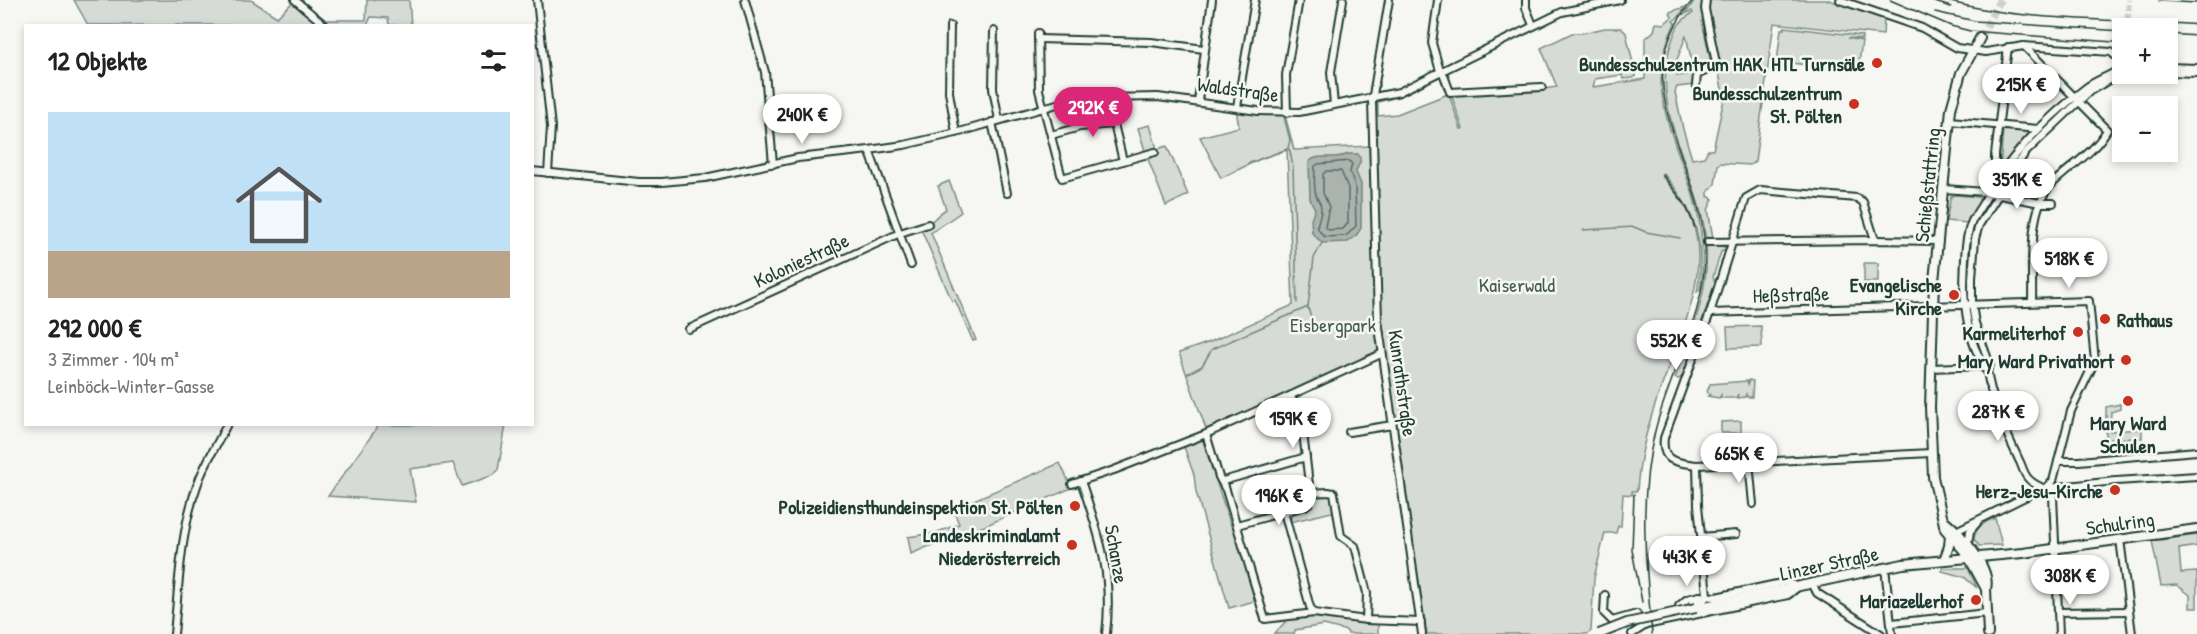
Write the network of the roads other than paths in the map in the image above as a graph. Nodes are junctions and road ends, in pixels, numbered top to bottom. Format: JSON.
{"nodes":[{"id":1,"x":295,"y":0,"type":"edge"},
{"id":2,"x":537,"y":0,"type":"edge"},
{"id":3,"x":745,"y":0,"type":"edge"},
{"id":4,"x":1212,"y":0,"type":"edge"},
{"id":5,"x":1254,"y":0,"type":"edge"},
{"id":6,"x":1299,"y":0,"type":"edge"},
{"id":7,"x":1343,"y":0,"type":"edge"},
{"id":8,"x":1389,"y":0,"type":"edge"},
{"id":9,"x":1438,"y":0,"type":"edge"},
{"id":10,"x":1526,"y":0,"type":"edge"},
{"id":11,"x":1573,"y":0,"type":"edge"},
{"id":12,"x":1620,"y":0,"type":"edge"},
{"id":13,"x":1706,"y":0,"type":"edge"},
{"id":14,"x":1840,"y":0,"type":"edge"},
{"id":15,"x":1574,"y":9,"type":"junction"},
{"id":16,"x":324,"y":24,"type":"edge"},
{"id":17,"x":1533,"y":25,"type":"junction"},
{"id":18,"x":950,"y":26,"type":"dead end"},
{"id":19,"x":994,"y":31,"type":"dead end"},
{"id":20,"x":1980,"y":38,"type":"tunnel mouth"},
{"id":21,"x":2024,"y":46,"type":"junction"},
{"id":22,"x":2008,"y":47,"type":"junction"},
{"id":23,"x":1204,"y":49,"type":"junction"},
{"id":24,"x":1973,"y":50,"type":"junction"},
{"id":25,"x":2112,"y":53,"type":"edge"},
{"id":26,"x":2178,"y":68,"type":"edge"},
{"id":27,"x":1441,"y":70,"type":"junction"},
{"id":28,"x":2197,"y":70,"type":"edge"},
{"id":29,"x":2178,"y":71,"type":"edge"},
{"id":30,"x":2112,"y":74,"type":"edge"},
{"id":31,"x":2112,"y":79,"type":"edge"},
{"id":32,"x":1696,"y":85,"type":"dead end"},
{"id":33,"x":1542,"y":87,"type":"dead end"},
{"id":34,"x":1372,"y":98,"type":"junction"},
{"id":35,"x":2077,"y":99,"type":"junction"},
{"id":36,"x":1198,"y":101,"type":"junction"},
{"id":37,"x":1334,"y":105,"type":"junction"},
{"id":38,"x":1237,"y":107,"type":"junction"},
{"id":39,"x":1043,"y":108,"type":"junction"},
{"id":40,"x":1287,"y":113,"type":"junction"},
{"id":41,"x":1950,"y":120,"type":"junction"},
{"id":42,"x":996,"y":121,"type":"junction"},
{"id":43,"x":1999,"y":125,"type":"junction"},
{"id":44,"x":2038,"y":129,"type":"junction"},
{"id":45,"x":956,"y":133,"type":"junction"},
{"id":46,"x":1051,"y":135,"type":"junction"},
{"id":47,"x":869,"y":150,"type":"junction"},
{"id":48,"x":1155,"y":152,"type":"dead end"},
{"id":49,"x":1123,"y":161,"type":"junction"},
{"id":50,"x":773,"y":164,"type":"junction"},
{"id":51,"x":534,"y":171,"type":"edge"},
{"id":52,"x":548,"y":173,"type":"junction"},
{"id":53,"x":1999,"y":175,"type":"junction"},
{"id":54,"x":1944,"y":189,"type":"junction"},
{"id":55,"x":1989,"y":192,"type":"junction"},
{"id":56,"x":1007,"y":193,"type":"dead end"},
{"id":57,"x":1998,"y":194,"type":"junction"},
{"id":58,"x":2040,"y":203,"type":"junction"},
{"id":59,"x":2053,"y":203,"type":"dead end"},
{"id":60,"x":928,"y":224,"type":"dead end"},
{"id":61,"x":900,"y":234,"type":"junction"},
{"id":62,"x":1875,"y":240,"type":"junction"},
{"id":63,"x":1707,"y":242,"type":"dead end"},
{"id":64,"x":1939,"y":242,"type":"junction"},
{"id":65,"x":1731,"y":243,"type":"junction"},
{"id":66,"x":911,"y":265,"type":"dead end"},
{"id":67,"x":2032,"y":302,"type":"junction"},
{"id":68,"x":1969,"y":305,"type":"junction"},
{"id":69,"x":1933,"y":306,"type":"junction"},
{"id":70,"x":1710,"y":314,"type":"junction"},
{"id":71,"x":689,"y":329,"type":"dead end"},
{"id":72,"x":1381,"y":354,"type":"junction"},
{"id":73,"x":1986,"y":365,"type":"junction"},
{"id":74,"x":1931,"y":368,"type":"junction"},
{"id":75,"x":1291,"y":396,"type":"junction"},
{"id":76,"x":1392,"y":425,"type":"junction"},
{"id":77,"x":226,"y":426,"type":"edge"},
{"id":78,"x":1349,"y":432,"type":"dead end"},
{"id":79,"x":1206,"y":434,"type":"junction"},
{"id":80,"x":2197,"y":451,"type":"edge"},
{"id":81,"x":1931,"y":453,"type":"junction"},
{"id":82,"x":1306,"y":457,"type":"junction"},
{"id":83,"x":2058,"y":461,"type":"junction"},
{"id":84,"x":1749,"y":462,"type":"junction"},
{"id":85,"x":1697,"y":465,"type":"junction"},
{"id":86,"x":2197,"y":476,"type":"edge"},
{"id":87,"x":1081,"y":482,"type":"junction"},
{"id":88,"x":1223,"y":482,"type":"junction"},
{"id":89,"x":1072,"y":484,"type":"dead end"},
{"id":90,"x":2045,"y":489,"type":"junction"},
{"id":91,"x":1310,"y":493,"type":"junction"},
{"id":92,"x":1753,"y":504,"type":"dead end"},
{"id":93,"x":1284,"y":512,"type":"junction"},
{"id":94,"x":1979,"y":520,"type":"junction"},
{"id":95,"x":1237,"y":525,"type":"junction"},
{"id":96,"x":2197,"y":529,"type":"edge"},
{"id":97,"x":1953,"y":533,"type":"junction"},
{"id":98,"x":1736,"y":534,"type":"dead end"},
{"id":99,"x":1701,"y":537,"type":"junction"},
{"id":100,"x":2120,"y":539,"type":"junction"},
{"id":101,"x":1968,"y":544,"type":"junction"},
{"id":102,"x":2056,"y":549,"type":"junction"},
{"id":103,"x":1973,"y":558,"type":"junction"},
{"id":104,"x":1944,"y":560,"type":"junction"},
{"id":105,"x":1885,"y":567,"type":"junction"},
{"id":106,"x":1798,"y":587,"type":"junction"},
{"id":107,"x":1813,"y":587,"type":"junction"},
{"id":108,"x":1605,"y":595,"type":"dead end"},
{"id":109,"x":1707,"y":595,"type":"junction"},
{"id":110,"x":2129,"y":610,"type":"junction"},
{"id":111,"x":1693,"y":612,"type":"junction"},
{"id":112,"x":2058,"y":612,"type":"junction"},
{"id":113,"x":1314,"y":613,"type":"junction"},
{"id":114,"x":1985,"y":613,"type":"junction"},
{"id":115,"x":1676,"y":618,"type":"junction"},
{"id":116,"x":1366,"y":620,"type":"junction"},
{"id":117,"x":1420,"y":622,"type":"junction"},
{"id":118,"x":1892,"y":623,"type":"junction"},
{"id":119,"x":1641,"y":627,"type":"junction"},
{"id":120,"x":174,"y":634,"type":"edge"},
{"id":121,"x":1106,"y":634,"type":"edge"},
{"id":122,"x":1422,"y":634,"type":"edge"},
{"id":123,"x":1599,"y":634,"type":"edge"},
{"id":124,"x":1632,"y":634,"type":"edge"},
{"id":125,"x":1881,"y":634,"type":"edge"},
{"id":126,"x":1892,"y":634,"type":"edge"},
{"id":127,"x":1988,"y":634,"type":"edge"},
{"id":128,"x":2059,"y":634,"type":"edge"},
{"id":129,"x":2132,"y":634,"type":"edge"}],
"edges":[{"from":1,"to":16,"type":"street"},
{"from":2,"to":52,"type":"street"},
{"from":3,"to":50,"type":"street"},
{"from":4,"to":23,"type":"street"},
{"from":5,"to":38,"type":"street"},
{"from":6,"to":40,"type":"street"},
{"from":7,"to":37,"type":"street"},
{"from":8,"to":34,"type":"street","name":"Kunrathstraße"},
{"from":9,"to":27,"type":"street"},
{"from":10,"to":17,"type":"street"},
{"from":11,"to":15,"type":"street"},
{"from":12,"to":15,"type":"street","name":"Waldstraße"},
{"from":13,"to":32,"type":"street"},
{"from":14,"to":24,"type":"street"},
{"from":15,"to":17,"type":"street","name":"Waldstraße"},
{"from":17,"to":27,"type":"street","name":"Waldstraße"},
{"from":18,"to":45,"type":"street"},
{"from":19,"to":42,"type":"street"},
{"from":20,"to":24,"type":"main road","name":"Schießstattring"},
{"from":21,"to":22,"type":"street"},
{"from":21,"to":25,"type":"street"},
{"from":21,"to":35,"type":"street"},
{"from":22,"to":24,"type":"street"},
{"from":22,"to":43,"type":"street"},
{"from":23,"to":36,"type":"street"},
{"from":23,"to":39,"type":"street"},
{"from":24,"to":41,"type":"main road","name":"Schießstattring"},
{"from":26,"to":28,"type":"street"},
{"from":27,"to":33,"type":"street"},
{"from":27,"to":34,"type":"street","name":"Waldstraße"},
{"from":28,"to":29,"type":"street"},
{"from":30,"to":35,"type":"street"},
{"from":31,"to":35,"type":"street"},
{"from":34,"to":37,"type":"street","name":"Waldstraße"},
{"from":34,"to":72,"type":"street","name":"Kunrathstraße"},
{"from":35,"to":44,"type":"street"},
{"from":35,"to":57,"type":"street"},
{"from":35,"to":58,"type":"street"},
{"from":36,"to":38,"type":"street","name":"Waldstraße"},
{"from":36,"to":39,"type":"street","name":"Waldstraße"},
{"from":37,"to":40,"type":"street","name":"Waldstraße"},
{"from":38,"to":40,"type":"street","name":"Waldstraße"},
{"from":39,"to":42,"type":"street","name":"Waldstraße"},
{"from":39,"to":46,"type":"street"},
{"from":41,"to":43,"type":"street"},
{"from":41,"to":54,"type":"main road","name":"Schießstattring"},
{"from":42,"to":45,"type":"street","name":"Waldstraße"},
{"from":42,"to":56,"type":"street"},
{"from":43,"to":44,"type":"street"},
{"from":43,"to":53,"type":"street"},
{"from":44,"to":53,"type":"street"},
{"from":45,"to":47,"type":"street","name":"Waldstraße"},
{"from":46,"to":49,"type":"street"},
{"from":46,"to":49,"type":"street"},
{"from":47,"to":50,"type":"street","name":"Waldstraße"},
{"from":47,"to":61,"type":"street"},
{"from":48,"to":49,"type":"street"},
{"from":50,"to":52,"type":"street","name":"Waldstraße"},
{"from":51,"to":52,"type":"street","name":"Waldstraße"},
{"from":53,"to":55,"type":"street"},
{"from":54,"to":55,"type":"street"},
{"from":54,"to":64,"type":"main road","name":"Schießstattring"},
{"from":55,"to":57,"type":"street"},
{"from":55,"to":68,"type":"street"},
{"from":57,"to":58,"type":"street"},
{"from":57,"to":68,"type":"street"},
{"from":58,"to":59,"type":"street"},
{"from":58,"to":67,"type":"street"},
{"from":60,"to":61,"type":"street","name":"Koloniestraße"},
{"from":61,"to":66,"type":"street"},
{"from":61,"to":71,"type":"street","name":"Koloniestraße"},
{"from":62,"to":64,"type":"street"},
{"from":62,"to":65,"type":"street"},
{"from":62,"to":65,"type":"street"},
{"from":63,"to":65,"type":"street"},
{"from":64,"to":69,"type":"main road","name":"Schießstattring"},
{"from":65,"to":70,"type":"street"},
{"from":67,"to":68,"type":"street","name":"Heßstraße"},
{"from":67,"to":83,"type":"street","name":"Heßstraße"},
{"from":68,"to":69,"type":"street","name":"Heßstraße"},
{"from":68,"to":73,"type":"street"},
{"from":69,"to":70,"type":"street","name":"Heßstraße"},
{"from":69,"to":74,"type":"main road","name":"Schießstattring"},
{"from":70,"to":85,"type":"street"},
{"from":72,"to":75,"type":"street"},
{"from":72,"to":76,"type":"street","name":"Kunrathstraße"},
{"from":73,"to":74,"type":"street"},
{"from":73,"to":90,"type":"street"},
{"from":74,"to":81,"type":"main road","name":"Schießstattring"},
{"from":75,"to":79,"type":"street"},
{"from":75,"to":82,"type":"street"},
{"from":76,"to":78,"type":"street"},
{"from":76,"to":117,"type":"street","name":"Kunrathstraße"},
{"from":77,"to":120,"type":"street"},
{"from":79,"to":87,"type":"street"},
{"from":79,"to":88,"type":"street"},
{"from":80,"to":83,"type":"street"},
{"from":81,"to":84,"type":"street"},
{"from":81,"to":97,"type":"main road","name":"Schießstattring"},
{"from":82,"to":88,"type":"street"},
{"from":82,"to":91,"type":"street"},
{"from":83,"to":90,"type":"street"},
{"from":84,"to":85,"type":"street"},
{"from":84,"to":92,"type":"street"},
{"from":85,"to":99,"type":"street"},
{"from":86,"to":90,"type":"street"},
{"from":87,"to":89,"type":"street"},
{"from":87,"to":121,"type":"street","name":"Schanze"},
{"from":88,"to":95,"type":"street"},
{"from":90,"to":94,"type":"street"},
{"from":90,"to":102,"type":"street"},
{"from":91,"to":93,"type":"street"},
{"from":91,"to":116,"type":"street"},
{"from":93,"to":95,"type":"street"},
{"from":93,"to":113,"type":"street"},
{"from":94,"to":97,"type":"street"},
{"from":94,"to":101,"type":"street"},
{"from":95,"to":113,"type":"street"},
{"from":96,"to":100,"type":"main road","name":"Schulring"},
{"from":97,"to":101,"type":"main road","name":"Schießstattring"},
{"from":97,"to":103,"type":"main road","name":"Schießstattring"},
{"from":97,"to":104,"type":"main road"},
{"from":98,"to":99,"type":"street"},
{"from":99,"to":109,"type":"street"},
{"from":100,"to":102,"type":"main road","name":"Schulring"},
{"from":100,"to":110,"type":"street"},
{"from":101,"to":103,"type":"main road","name":"Schießstattring"},
{"from":102,"to":103,"type":"main road","name":"Schulring"},
{"from":102,"to":112,"type":"street"},
{"from":103,"to":104,"type":"main road","name":"Linzer Straße"},
{"from":103,"to":114,"type":"main road"},
{"from":104,"to":105,"type":"main road","name":"Linzer Straße"},
{"from":105,"to":107,"type":"main road","name":"Linzer Straße"},
{"from":105,"to":118,"type":"street"},
{"from":106,"to":107,"type":"main road","name":"Linzer Straße"},
{"from":106,"to":109,"type":"street"},
{"from":106,"to":111,"type":"main road","name":"Linzer Straße"},
{"from":107,"to":125,"type":"street"},
{"from":108,"to":119,"type":"street"},
{"from":109,"to":111,"type":"street"},
{"from":109,"to":115,"type":"street"},
{"from":110,"to":112,"type":"street"},
{"from":110,"to":129,"type":"street"},
{"from":111,"to":115,"type":"street"},
{"from":111,"to":123,"type":"main road","name":"Linzer Straße","bridge":true},
{"from":112,"to":128,"type":"street"},
{"from":113,"to":116,"type":"street"},
{"from":114,"to":118,"type":"street"},
{"from":114,"to":127,"type":"main road"},
{"from":115,"to":119,"type":"street"},
{"from":116,"to":117,"type":"street"},
{"from":117,"to":122,"type":"street","name":"Kunrathstraße"},
{"from":118,"to":126,"type":"street"},
{"from":119,"to":124,"type":"street"}]}
